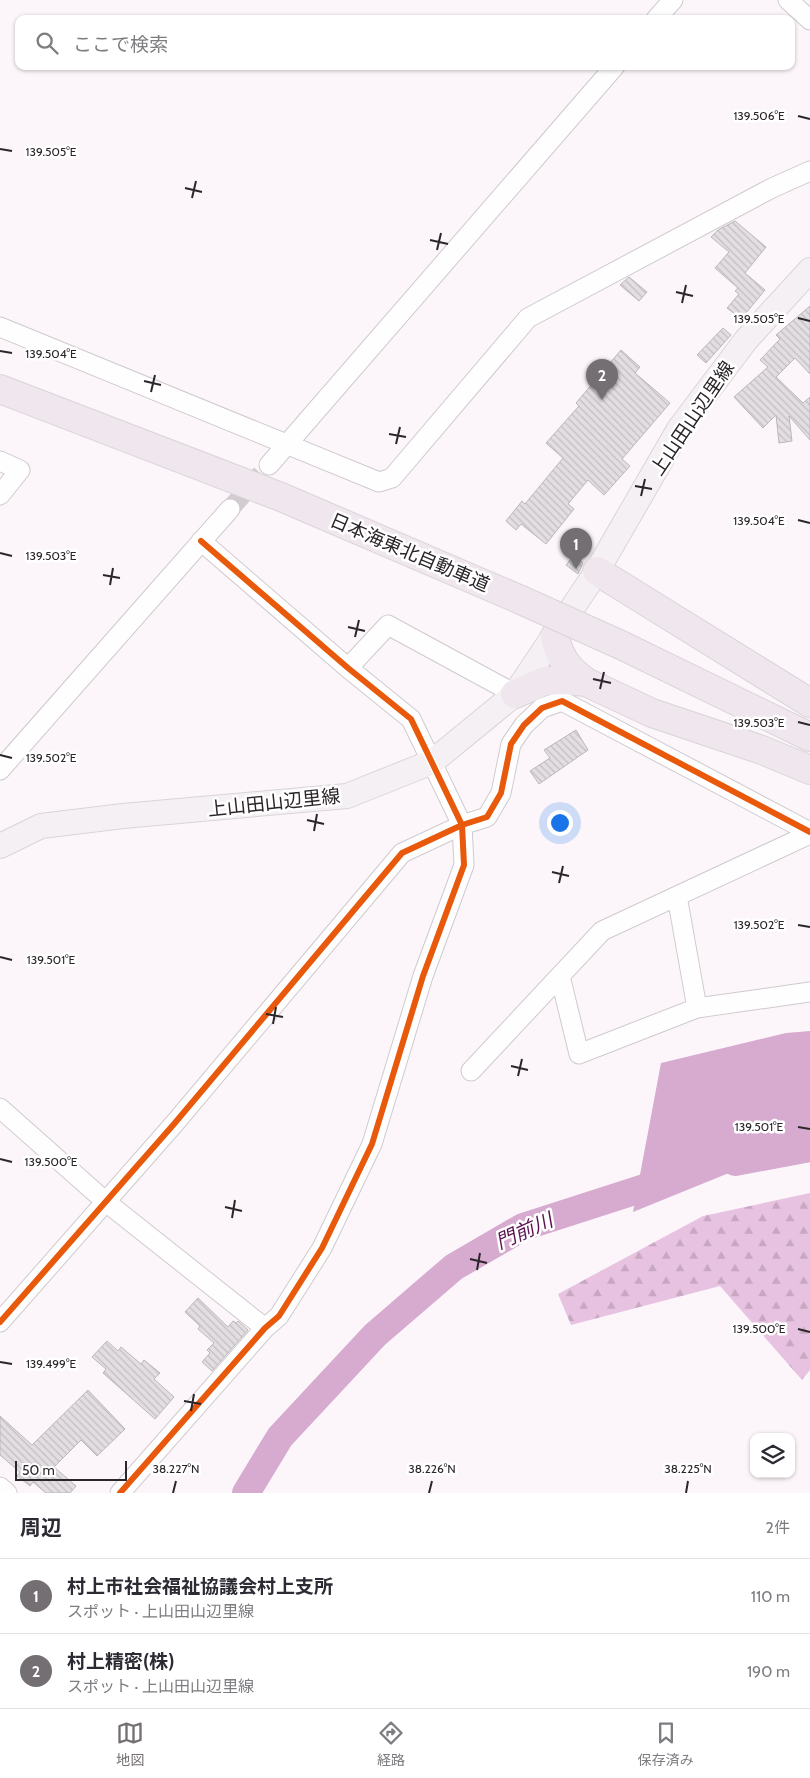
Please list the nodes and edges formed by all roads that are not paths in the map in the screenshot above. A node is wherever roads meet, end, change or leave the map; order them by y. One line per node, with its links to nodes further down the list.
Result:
1 (672, 0): 3 (street)
2 (788, 0): 4 (street)
3 (659, 15)
4 (810, 20)
5 (612, 70): 10 (street)
6 (810, 171): 10 (street)
7 (810, 270): 16 (main road, 上山田山辺里線)
8 (0, 327): 10 (street)
9 (0, 389): 22 (highway, 日本海東北自動車道, bridge)
10 (286, 444): 12 (street)
11 (0, 462): 13 (street)
12 (269, 466)
13 (0, 495)
14 (230, 509): 15 (street)
15 (202, 541): 18 (street); 24 (street)
16 (597, 571): 17 (main road, 上山田山辺里線); 21 (highway)
17 (555, 636): 19 (highway); 20 (main road, 上山田山辺里線)
18 (348, 668): 20 (street); 23 (street)
19 (586, 682): 20 (highway); 25 (highway)
20 (516, 694): 23 (main road, 上山田山辺里線)
21 (810, 703)
22 (810, 737)
23 (432, 762): 26 (street); 28 (main road, 上山田山辺里線)
24 (0, 770)
25 (810, 770)
26 (462, 825): 27 (street); 35 (street); 37 (street)
27 (810, 833): 29 (street)
28 (0, 846)
29 (677, 896): 30 (street); 32 (street)
30 (560, 976): 32 (street); 33 (street)
31 (810, 992): 32 (street)
32 (697, 1008)
33 (470, 1071)
34 (0, 1108): 35 (street)
35 (106, 1202): 36 (street); 37 (street)
36 (0, 1322)
37 (265, 1328): 40 (street)
38 (0, 1487): 39 (street)
39 (6, 1493)
40 (120, 1493)

